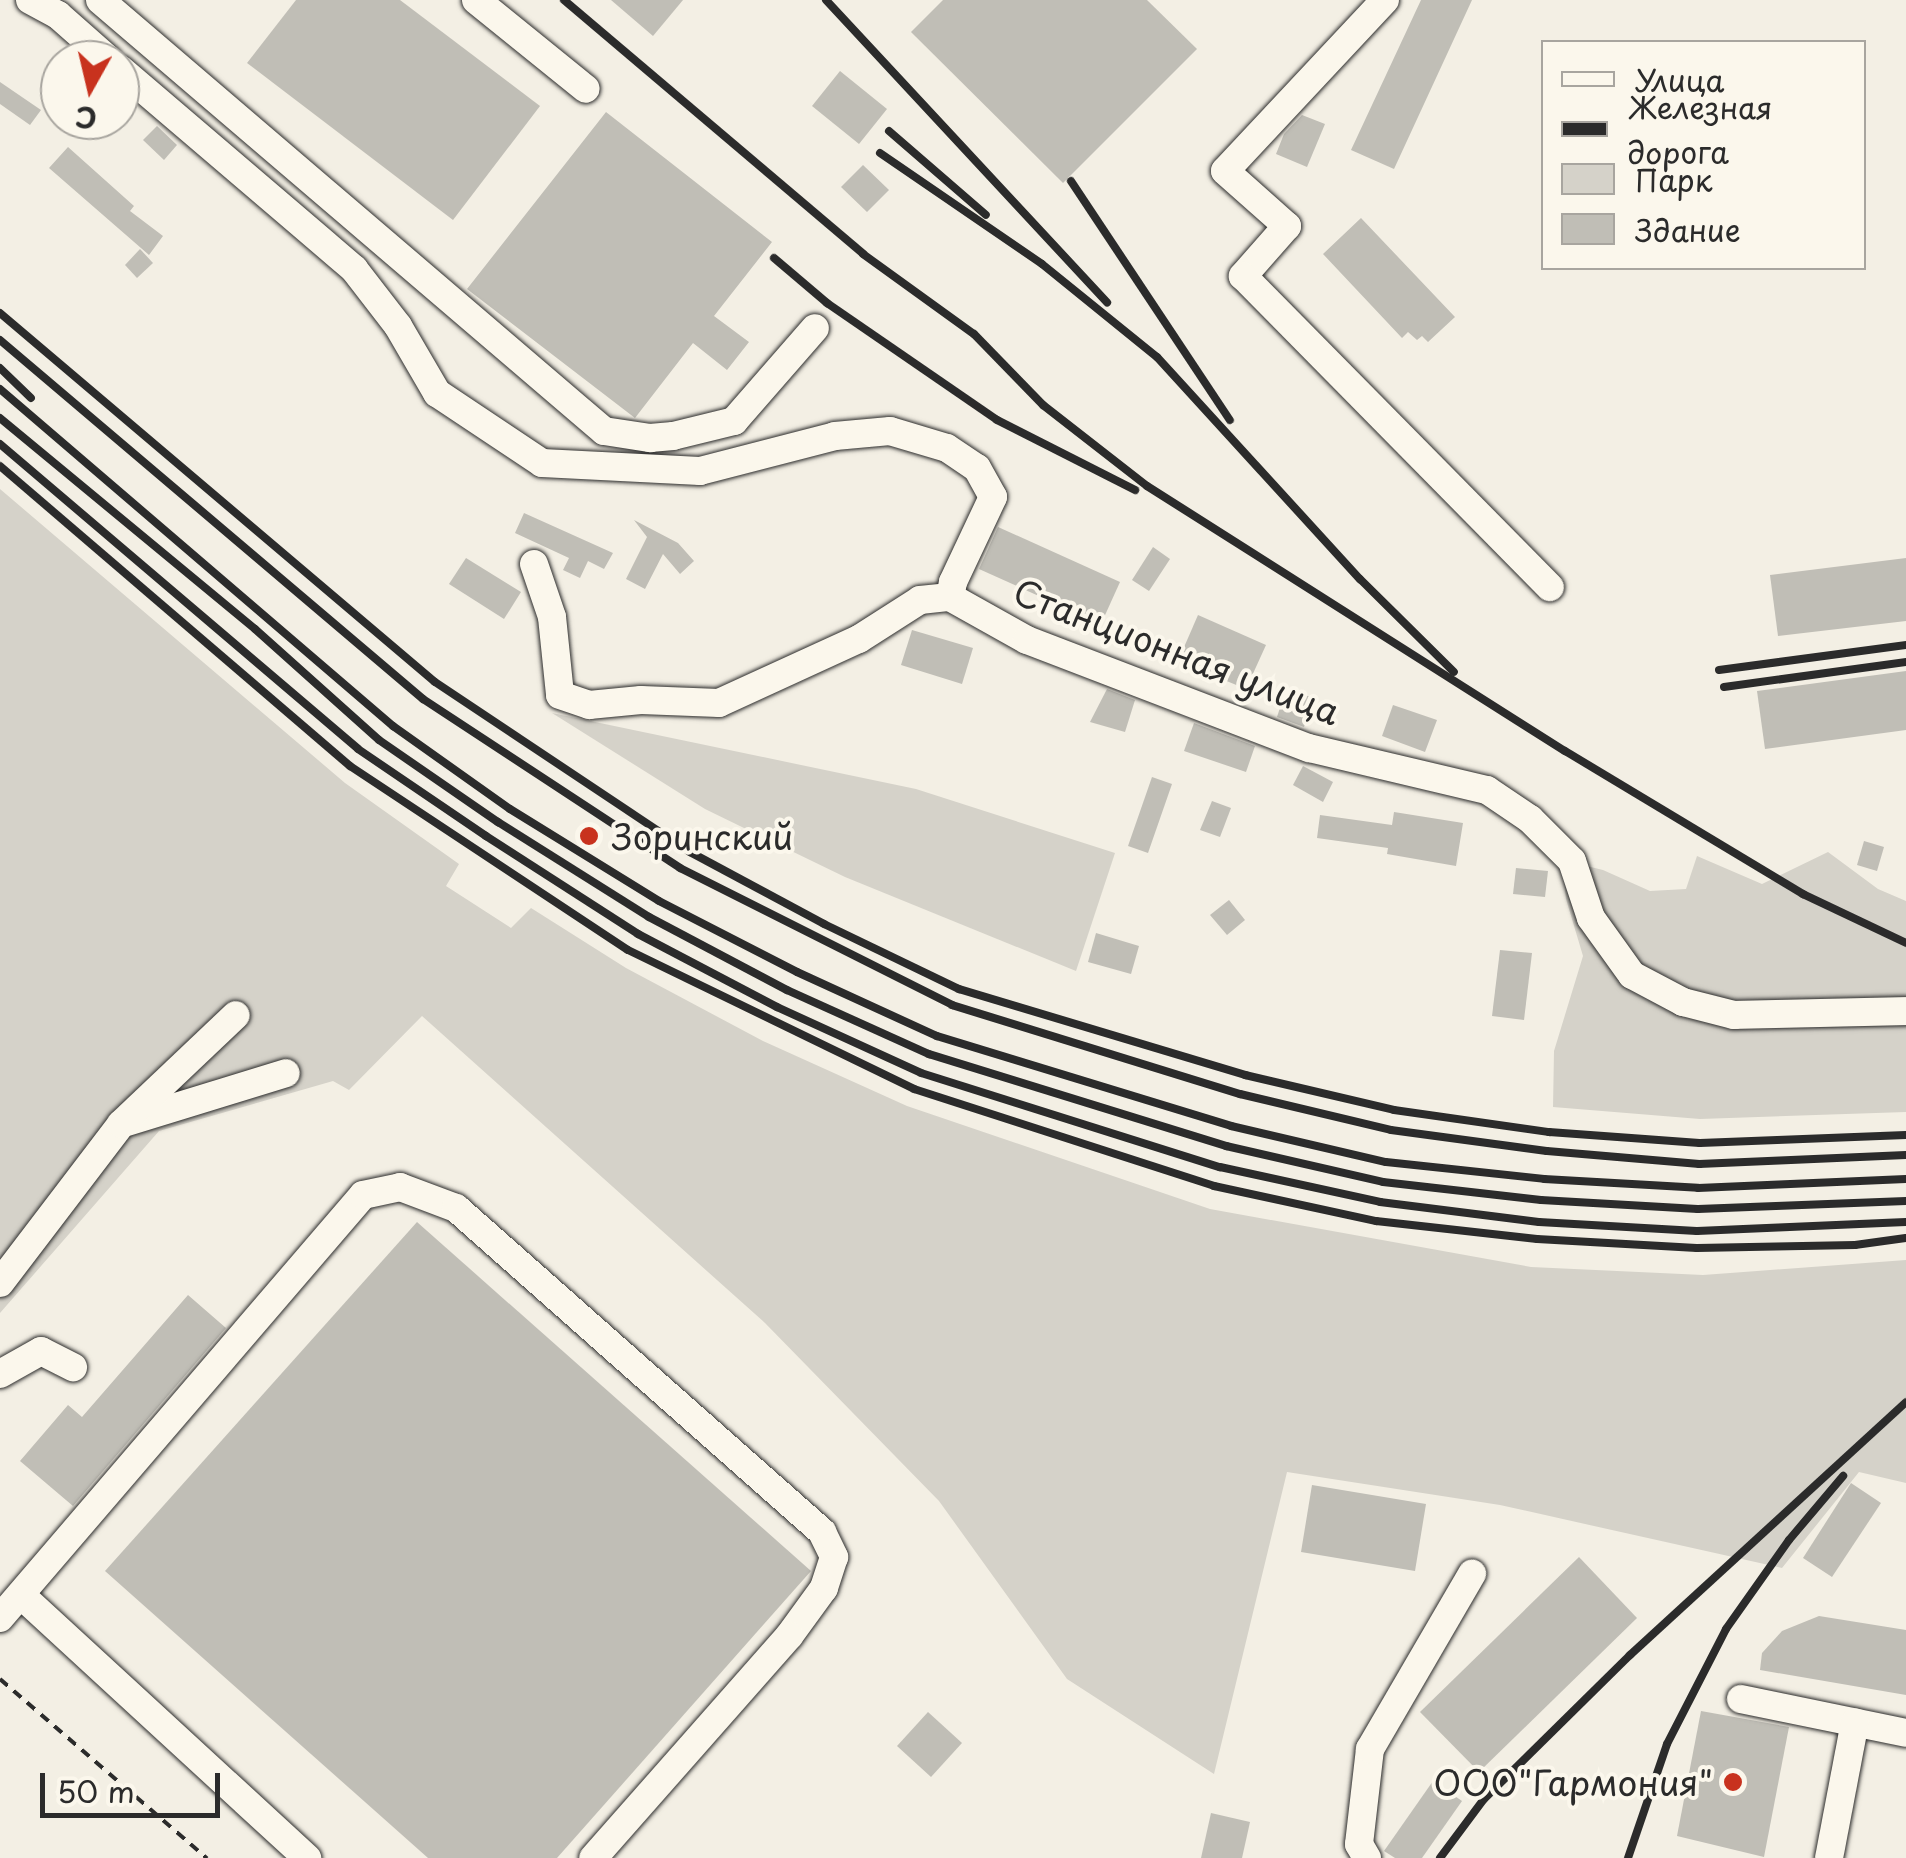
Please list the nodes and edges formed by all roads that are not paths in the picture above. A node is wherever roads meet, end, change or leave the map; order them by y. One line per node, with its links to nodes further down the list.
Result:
1 (30, 0): 5 (street)
2 (476, 0): 7 (street)
3 (1385, 0): 10 (street)
4 (120, 6): 8 (street)
5 (86, 40)
6 (140, 87): 11 (street)
7 (586, 89)
8 (815, 328)
9 (534, 564): 11 (street)
10 (1550, 587)
11 (950, 597): 12 (street, Станционная улица)
12 (1906, 1011)
13 (236, 1015): 15 (street)
14 (286, 1073): 15 (street)
15 (121, 1124): 16 (street)
16 (0, 1283)
17 (73, 1368): 18 (street)
18 (0, 1374)
19 (1472, 1574): 27 (street)
20 (21, 1595): 21 (street); 25 (street); 26 (street)
21 (0, 1618)
22 (1741, 1699): 23 (street)
23 (1855, 1722): 24 (street); 28 (street)
24 (1906, 1733)
25 (308, 1858)
26 (594, 1858)
27 (1367, 1858)
28 (1829, 1858)

